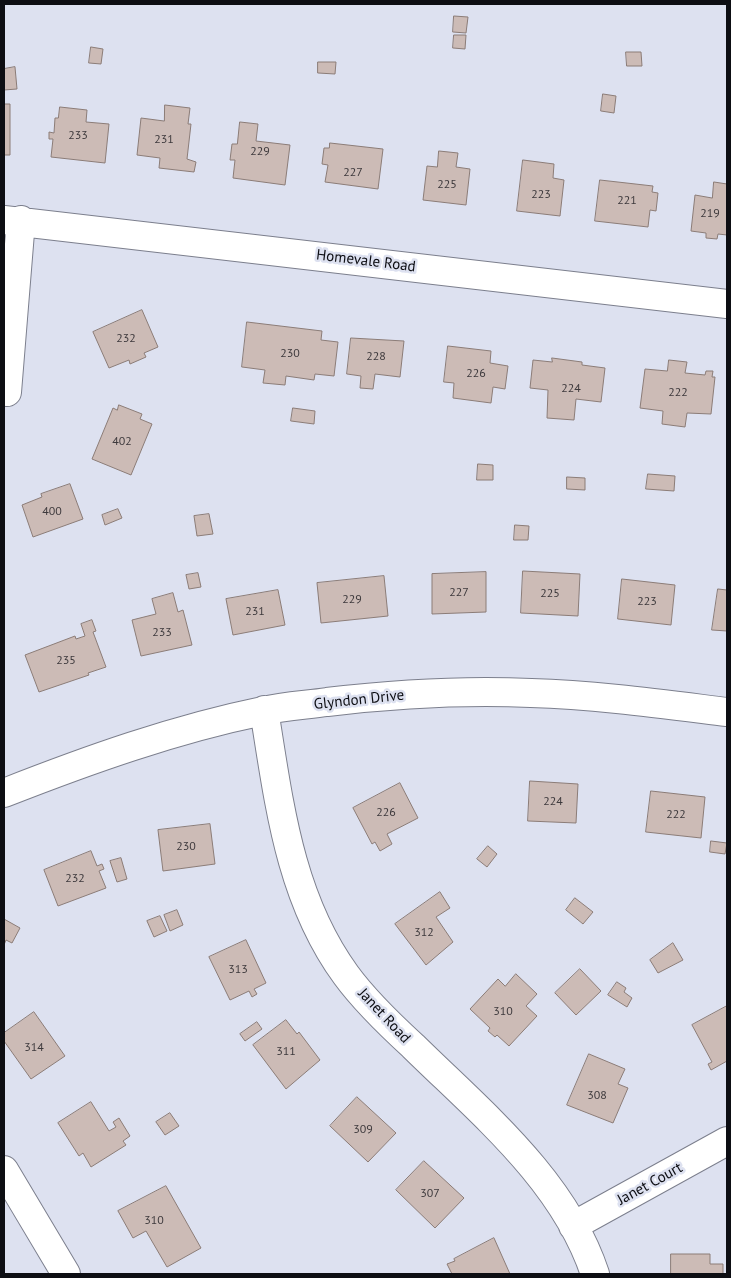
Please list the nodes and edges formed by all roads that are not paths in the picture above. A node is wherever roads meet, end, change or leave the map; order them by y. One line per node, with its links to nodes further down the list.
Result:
1 (12, 220): 2 (street, Homevale Road); 3 (street)
2 (727, 304)
3 (7, 392)
4 (264, 710): 5 (street, Glyndon Drive); 6 (street, Glyndon Drive); 9 (street, Janet Road)
5 (727, 712)
6 (4, 793)
7 (727, 1141): 9 (street, Janet Court)
8 (4, 1170): 10 (street)
9 (573, 1226): 11 (street, Janet Road)
10 (66, 1274)
11 (594, 1274)

